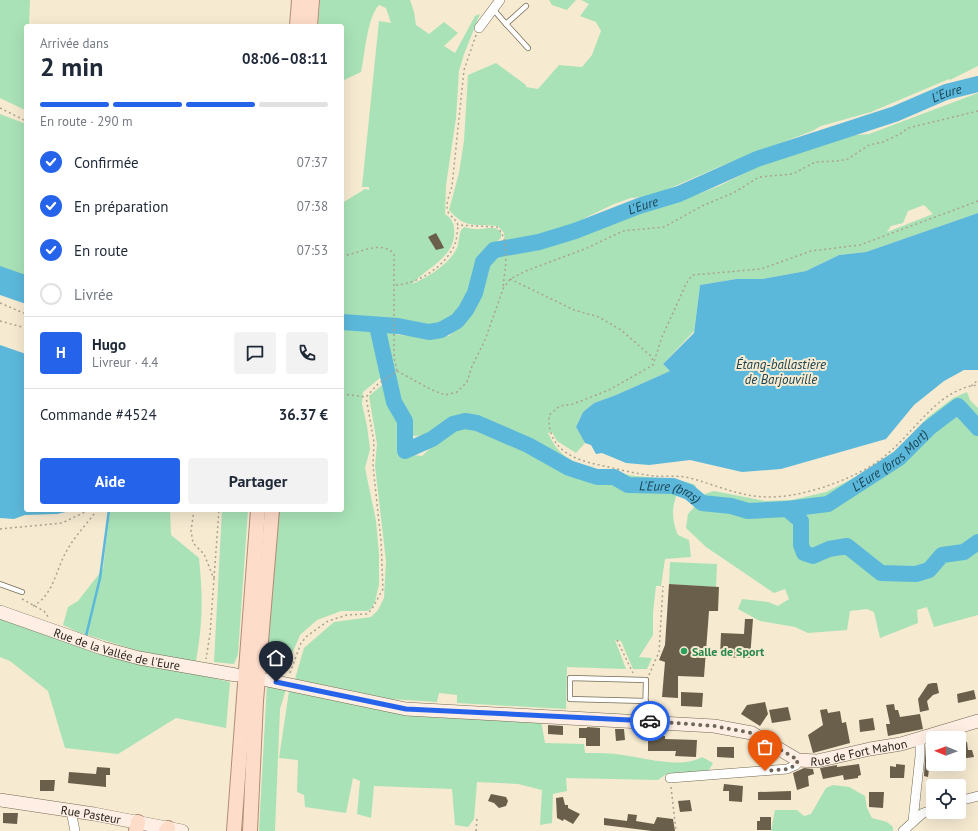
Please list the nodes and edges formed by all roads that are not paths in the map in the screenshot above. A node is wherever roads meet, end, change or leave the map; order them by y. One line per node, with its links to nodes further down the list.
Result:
1 (299, 0): 6 (main road)
2 (312, 0): 7 (main road)
3 (500, 0): 5 (street)
4 (526, 6): 8 (lane)
5 (493, 9): 8 (lane); 9 (street)
6 (297, 24)
7 (310, 24)
8 (506, 24): 10 (lane)
9 (479, 28)
10 (528, 48)
11 (258, 512): 32 (main road)
12 (272, 512): 35 (main road)
13 (0, 584): 14 (lane)
14 (22, 592)
15 (0, 612): 16 (street, Rue de la Vallée de l'Eure)
16 (236, 675)
17 (267, 680): 19 (street, Rue de Fort Mahon)
18 (646, 701): 18 (lane); 19 (lane)
19 (645, 721): 22 (street, Rue de Fort Mahon)
20 (978, 721): 21 (street, Rue de Fort Mahon)
21 (920, 739): 22 (street, Rue de Fort Mahon); 29 (street)
22 (798, 760): 23 (street)
23 (670, 778)
24 (978, 796): 25 (street)
25 (966, 799)
26 (0, 800): 27 (street, Rue Pasteur)
27 (71, 811): 30 (street, Rue Pasteur); 33 (street)
28 (926, 813): 29 (street)
29 (913, 821): 36 (street)
30 (137, 826): 31 (street, Rue Pasteur)
31 (167, 829): 34 (street, Rue Pasteur)
32 (233, 829)
33 (74, 831)
34 (182, 831)
35 (250, 831)
36 (903, 831)

